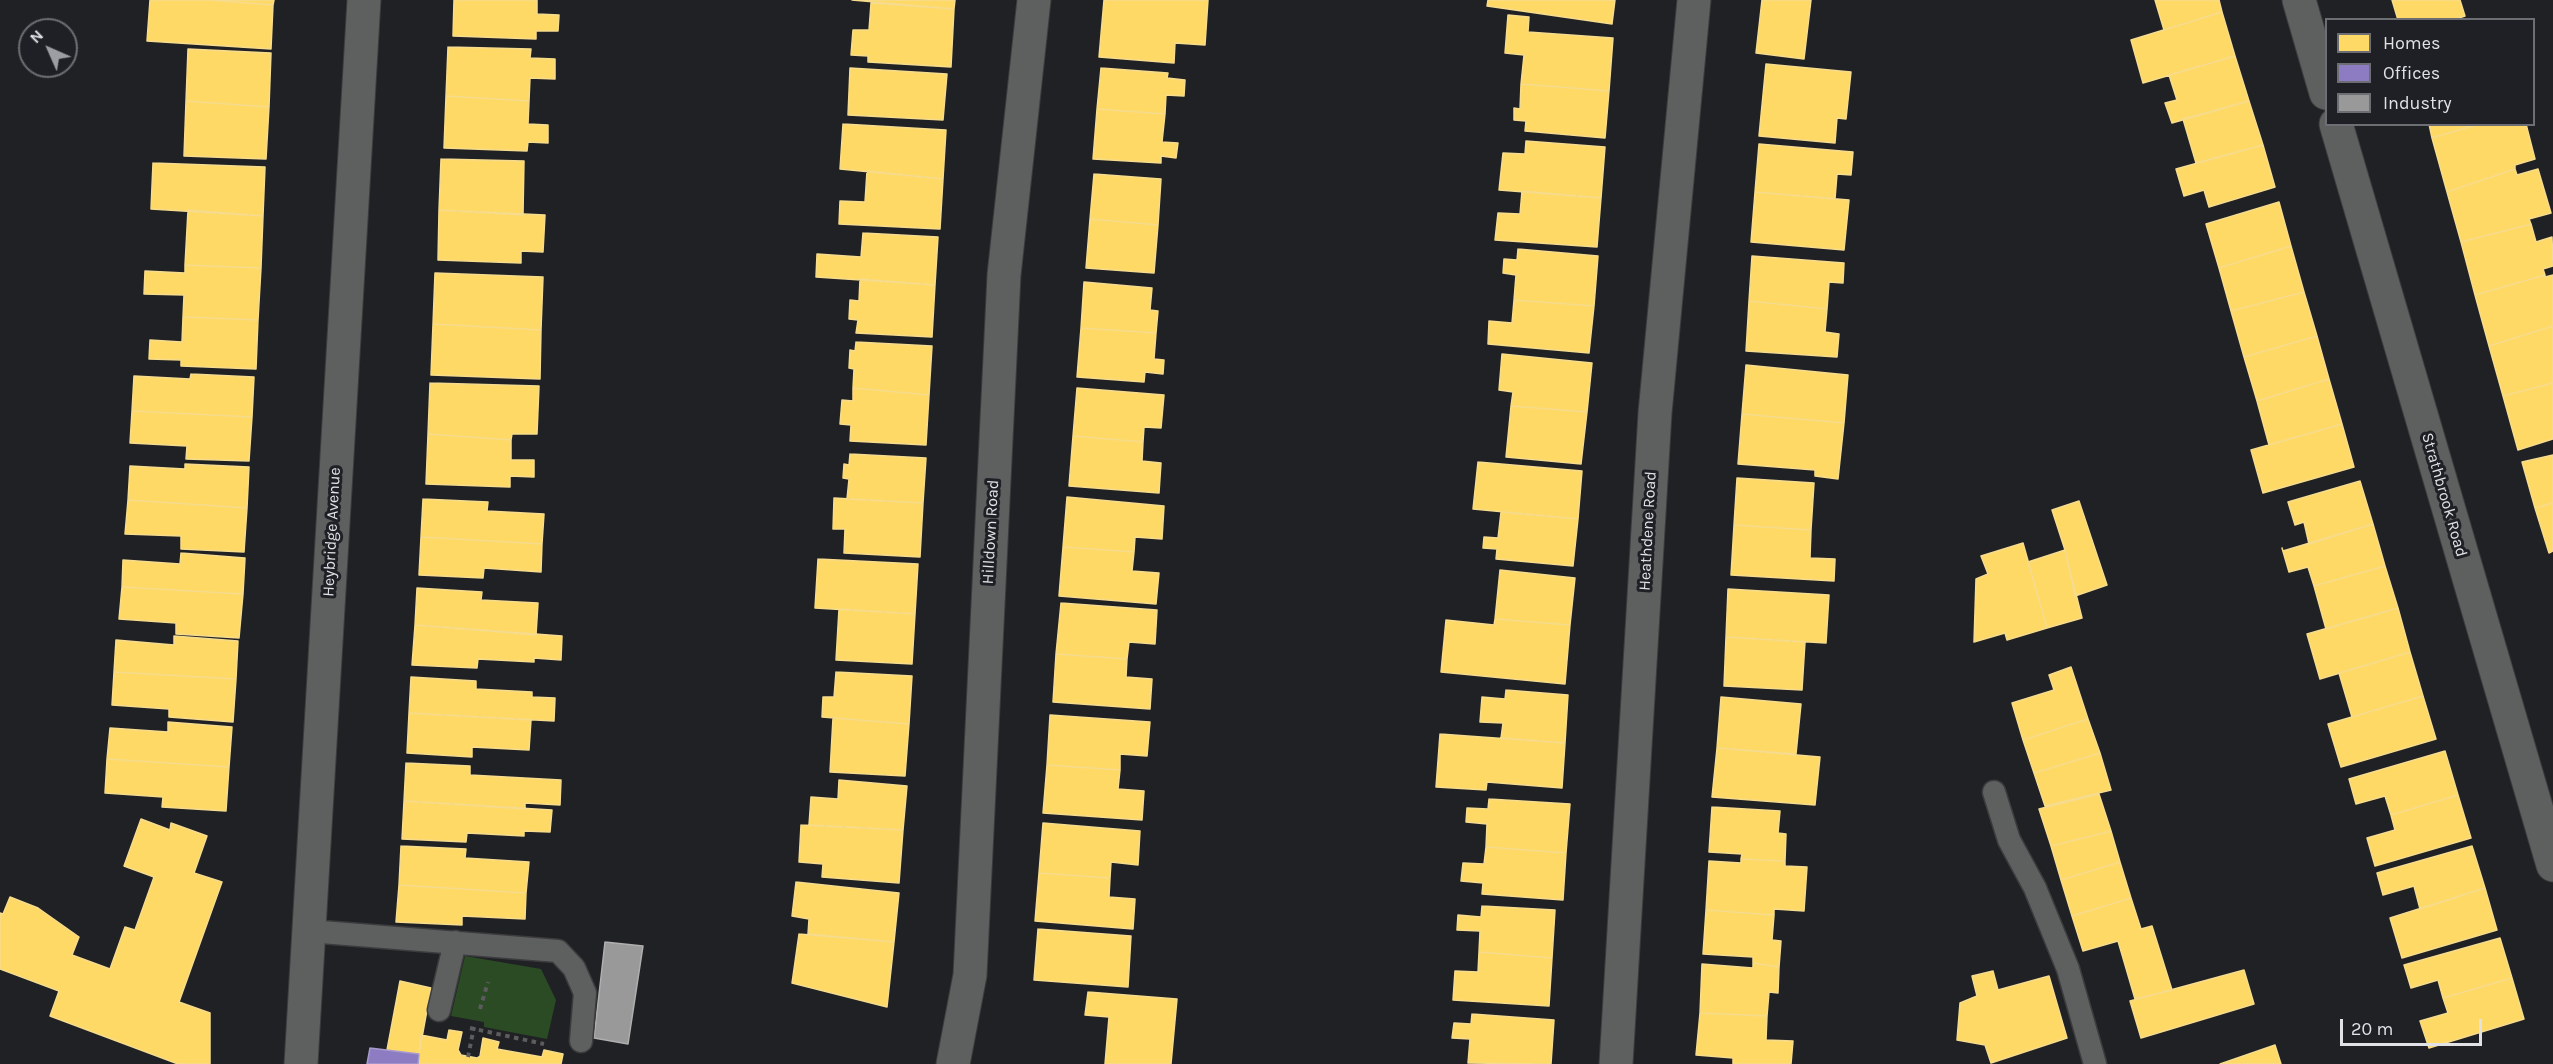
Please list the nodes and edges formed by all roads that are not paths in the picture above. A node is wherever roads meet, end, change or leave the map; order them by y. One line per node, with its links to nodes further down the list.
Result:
1 (364, 0): 9 (street, Heybridge Avenue)
2 (1034, 0): 14 (street, Hilldown Road)
3 (1694, 0): 15 (street, Heathdene Road)
4 (2299, 0): 5 (street)
5 (2325, 90)
6 (2337, 126): 8 (street, Strathbrook Road)
7 (1994, 792): 16 (lane)
8 (2553, 865)
9 (309, 931): 10 (lane); 13 (street, Heybridge Avenue)
10 (455, 942): 11 (lane); 12 (lane)
11 (439, 1010)
12 (581, 1041)
13 (301, 1064)
14 (953, 1064)
15 (1616, 1064)
16 (2095, 1064)

